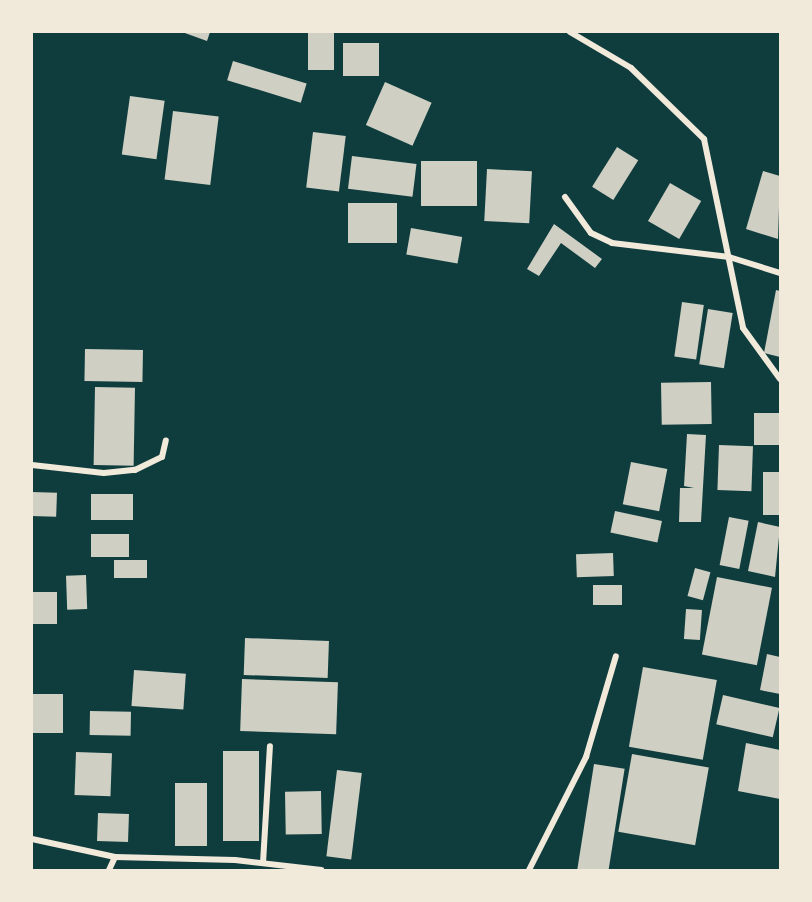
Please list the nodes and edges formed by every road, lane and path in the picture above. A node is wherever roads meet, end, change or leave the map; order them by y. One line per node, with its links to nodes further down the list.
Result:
1 (570, 32): 3 (street)
2 (565, 197): 3 (street)
3 (729, 257): 4 (street); 5 (street)
4 (780, 273)
5 (780, 379)
6 (166, 440): 7 (street)
7 (32, 465)
8 (616, 656): 15 (street)
9 (270, 746): 12 (street)
10 (32, 839): 11 (street)
11 (116, 856): 12 (street); 13 (street)
12 (263, 863): 14 (street)
13 (109, 870)
14 (321, 870)
15 (529, 870)

